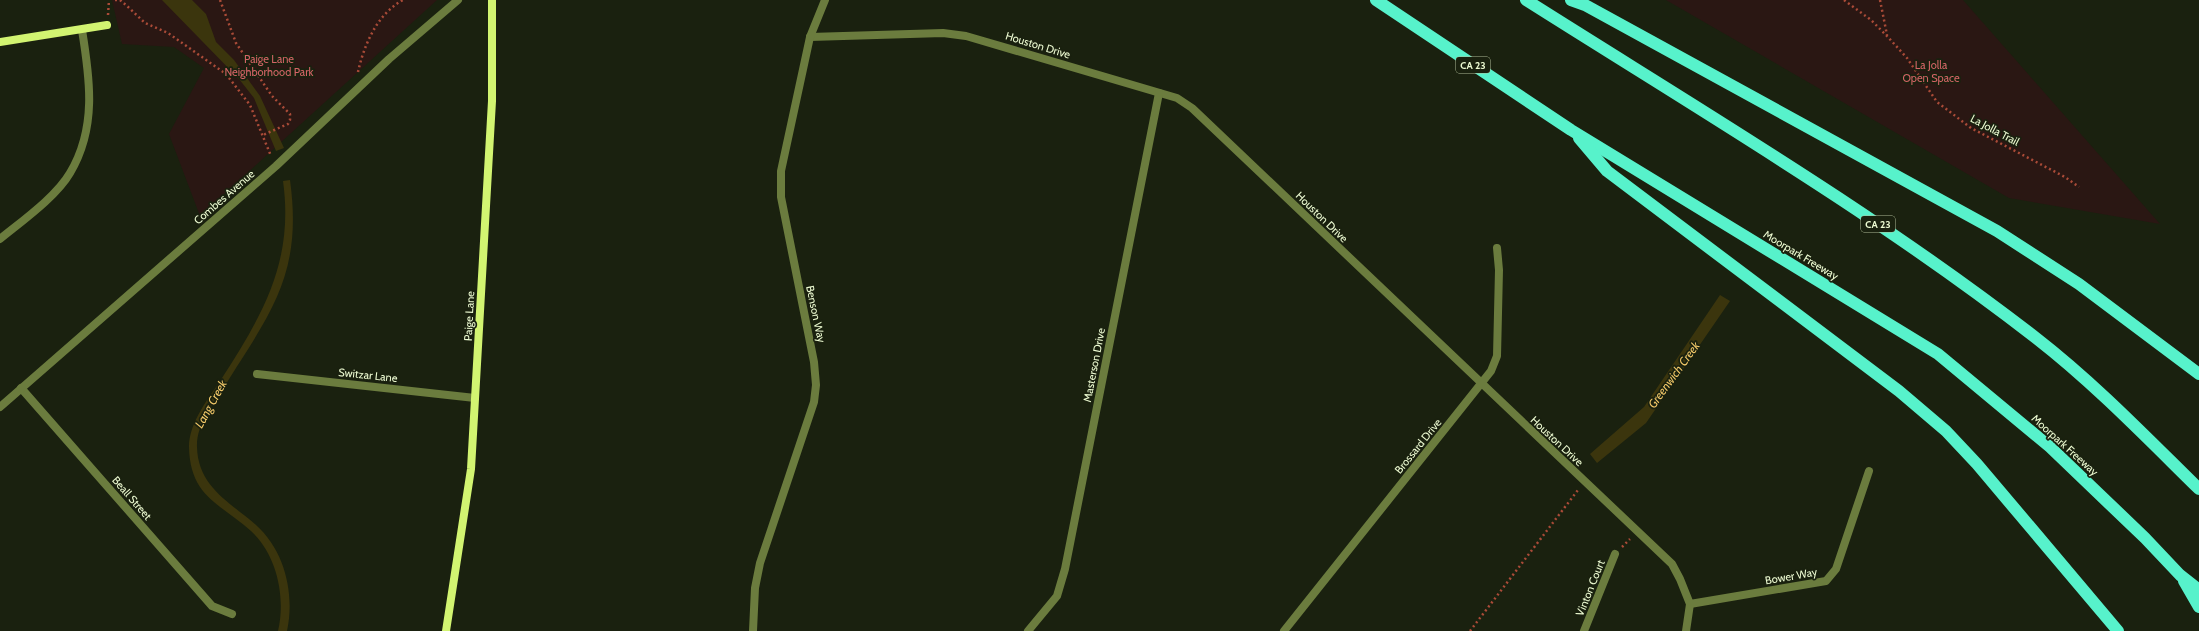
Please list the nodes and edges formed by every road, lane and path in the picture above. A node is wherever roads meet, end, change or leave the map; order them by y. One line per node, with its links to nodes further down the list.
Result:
1 (115, 0): 20 (path)
2 (220, 0): 20 (path)
3 (402, 0): 17 (path)
4 (458, 0): 21 (street, Combes Avenue)
5 (492, 0): 29 (street, Paige Lane)
6 (825, 0): 15 (street, Benson Way)
7 (1376, 0): 19 (highway, Moorpark Freeway / CA 23)
8 (1526, 0): 33 (highway, CA 23)
9 (1571, 0): 26 (highway)
10 (1844, 0): 14 (path, La Jolla Trail)
11 (1880, 0): 14 (path)
12 (107, 25): 13 (street)
13 (82, 30): 16 (street); 23 (street)
14 (1887, 36): 22 (path, La Jolla Trail)
15 (810, 37): 18 (street, Houston Drive); 43 (street, Benson Way)
16 (0, 42)
17 (356, 77)
18 (1159, 93): 27 (street, Houston Drive); 44 (street, Masterson Drive)
19 (1571, 130): 37 (highway, Moorpark Freeway / CA 23); 49 (highway)
20 (264, 135): 21 (path)
21 (276, 166): 28 (street, Combes Avenue)
22 (2079, 187)
23 (0, 239)
24 (1497, 248): 27 (street, Brossard Drive)
25 (257, 374): 29 (street, Switzar Lane)
26 (2199, 374)
27 (1481, 385): 32 (street, Houston Drive); 45 (street, Brossard Drive)
28 (21, 388): 30 (street, Combes Avenue); 41 (street, Beall Street)
29 (476, 398): 42 (street, Paige Lane)
30 (0, 407)
31 (1869, 471): 39 (street, Bower Way)
32 (1585, 482): 39 (street, Houston Drive); 46 (path)
33 (2199, 489)
34 (1630, 539): 35 (path)
35 (1623, 546)
36 (1615, 554): 47 (street, Vinton Court)
37 (2180, 575): 38 (highway, CA 23); 40 (highway)
38 (2199, 590)
39 (1690, 604): 48 (street)
40 (2199, 607)
41 (232, 614)
42 (446, 631)
43 (753, 631)
44 (1028, 631)
45 (1284, 631)
46 (1470, 631)
47 (1584, 631)
48 (1686, 631)
49 (2118, 631)

